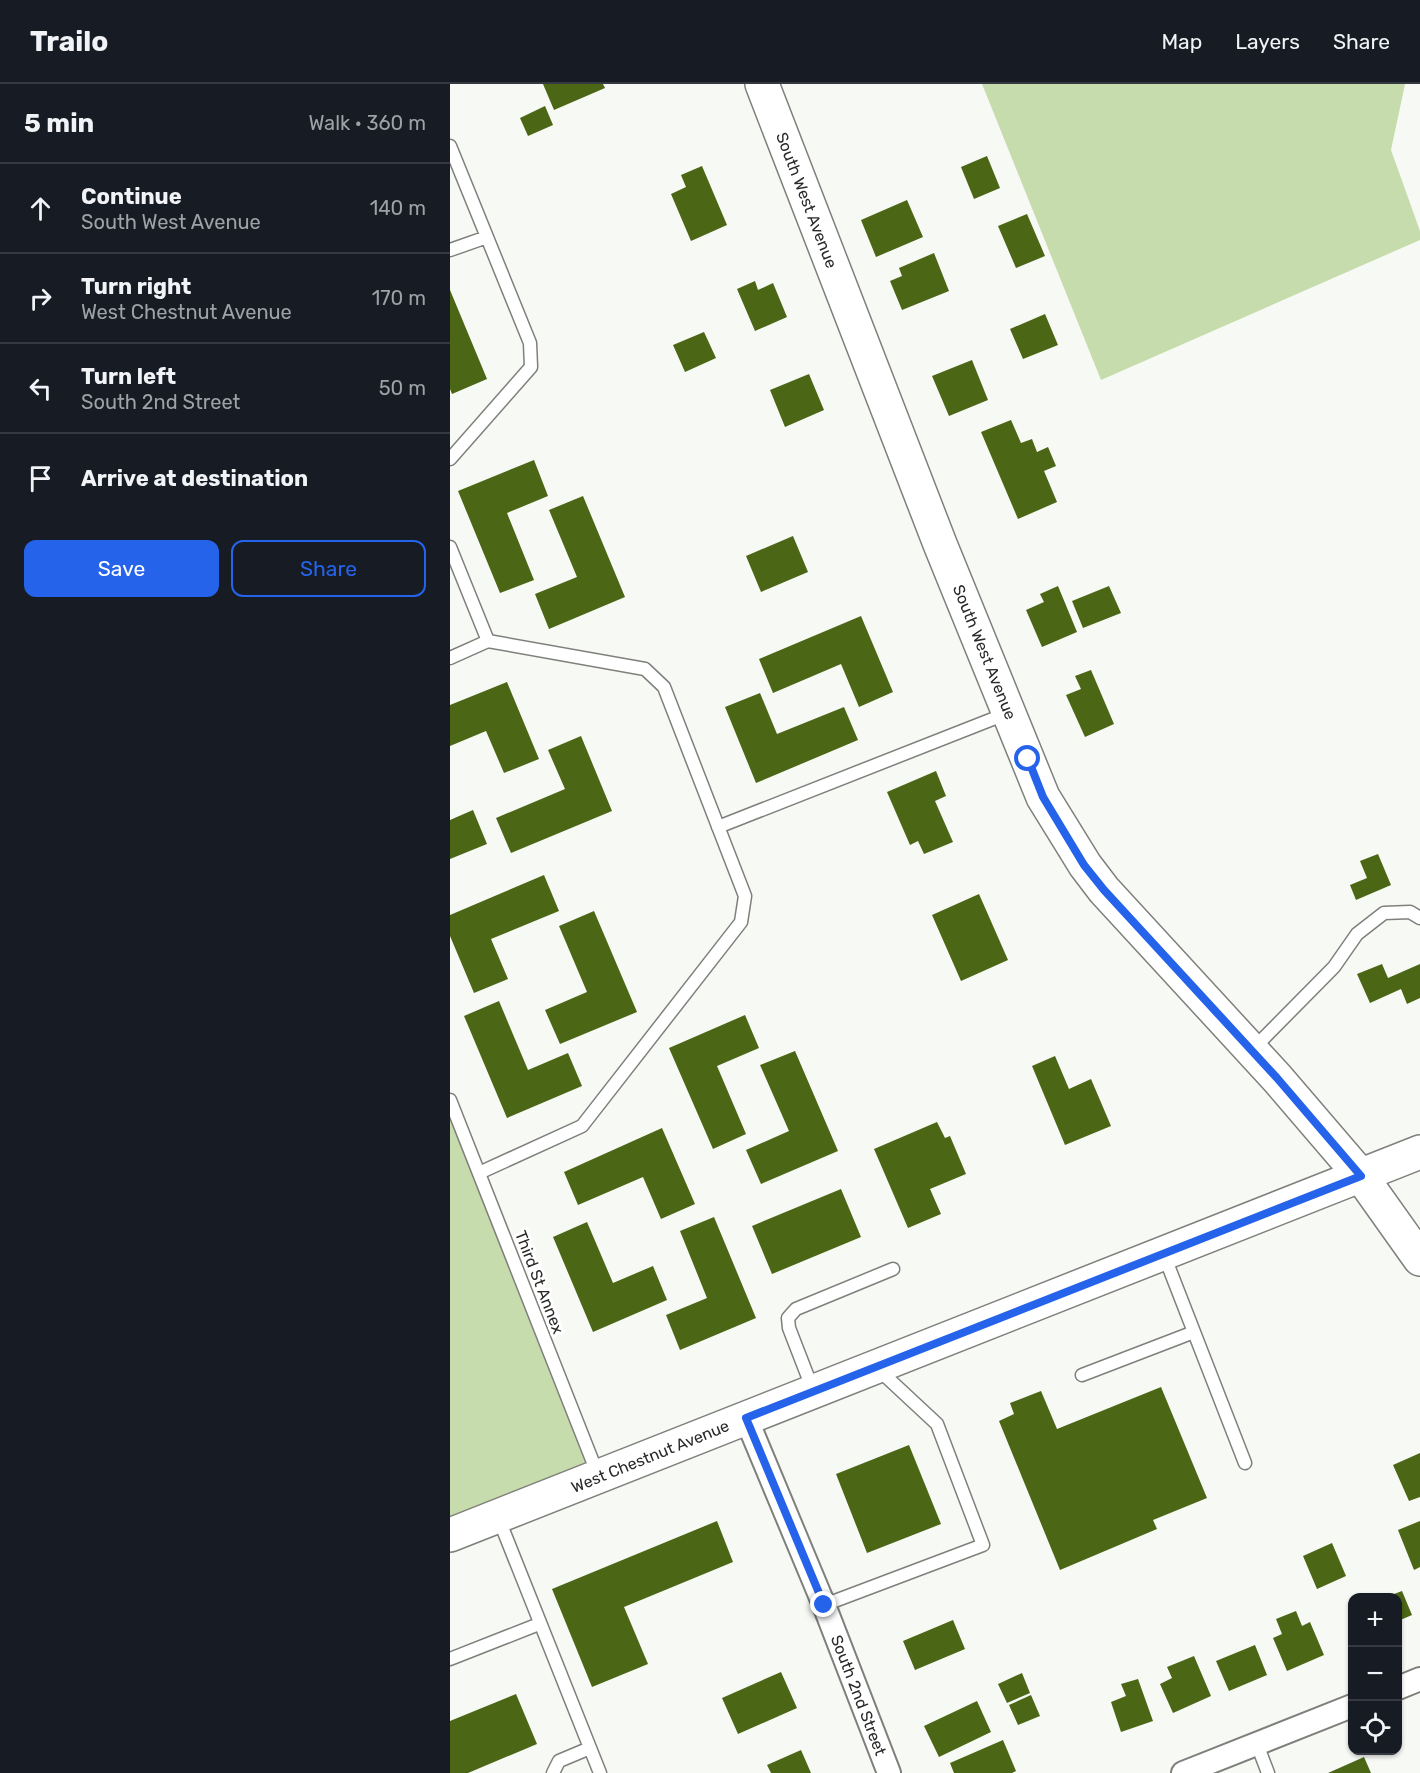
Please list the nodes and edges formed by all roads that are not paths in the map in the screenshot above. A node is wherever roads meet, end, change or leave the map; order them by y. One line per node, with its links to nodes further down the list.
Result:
1 (762, 84): 9 (street, South West Avenue)
2 (450, 146): 3 (lane)
3 (487, 237): 4 (lane); 5 (lane)
4 (450, 250)
5 (450, 459)
6 (450, 547): 7 (lane)
7 (488, 641): 8 (lane); 10 (lane)
8 (450, 658)
9 (1009, 712): 10 (lane); 12 (street, South West Avenue)
10 (718, 827): 15 (lane)
11 (1420, 918): 12 (lane)
12 (1252, 1050): 16 (street, South West Avenue)
13 (450, 1100): 15 (lane, Third St Annex)
14 (1420, 1152): 16 (street, West Chestnut Avenue)
15 (479, 1173): 26 (lane, Third St Annex)
16 (1361, 1176): 17 (street, West Chestnut Avenue); 18 (street, South West Avenue)
17 (1164, 1254): 20 (lane); 21 (street, West Chestnut Avenue)
18 (1420, 1259)
19 (893, 1269): 23 (lane)
20 (1194, 1332): 22 (lane); 25 (lane)
21 (876, 1367): 23 (street, West Chestnut Avenue); 29 (lane)
22 (1082, 1375)
23 (814, 1392): 24 (street, West Chestnut Avenue)
24 (746, 1418): 26 (street, West Chestnut Avenue); 29 (street, South 2nd Street)
25 (1245, 1463)
26 (598, 1477): 27 (street, West Chestnut Avenue)
27 (498, 1516): 28 (street, West Chestnut Avenue); 30 (lane)
28 (450, 1535)
29 (824, 1605): 39 (street, South 2nd Street)
30 (539, 1624): 31 (lane); 36 (lane)
31 (450, 1659)
32 (1420, 1679): 33 (street)
33 (1402, 1686)
34 (1348, 1708): 35 (street)
35 (1257, 1744): 40 (street); 41 (lane)
36 (590, 1748): 37 (lane); 38 (lane)
37 (553, 1773)
38 (600, 1773)
39 (889, 1773)
40 (1183, 1773)
41 (1268, 1773)

